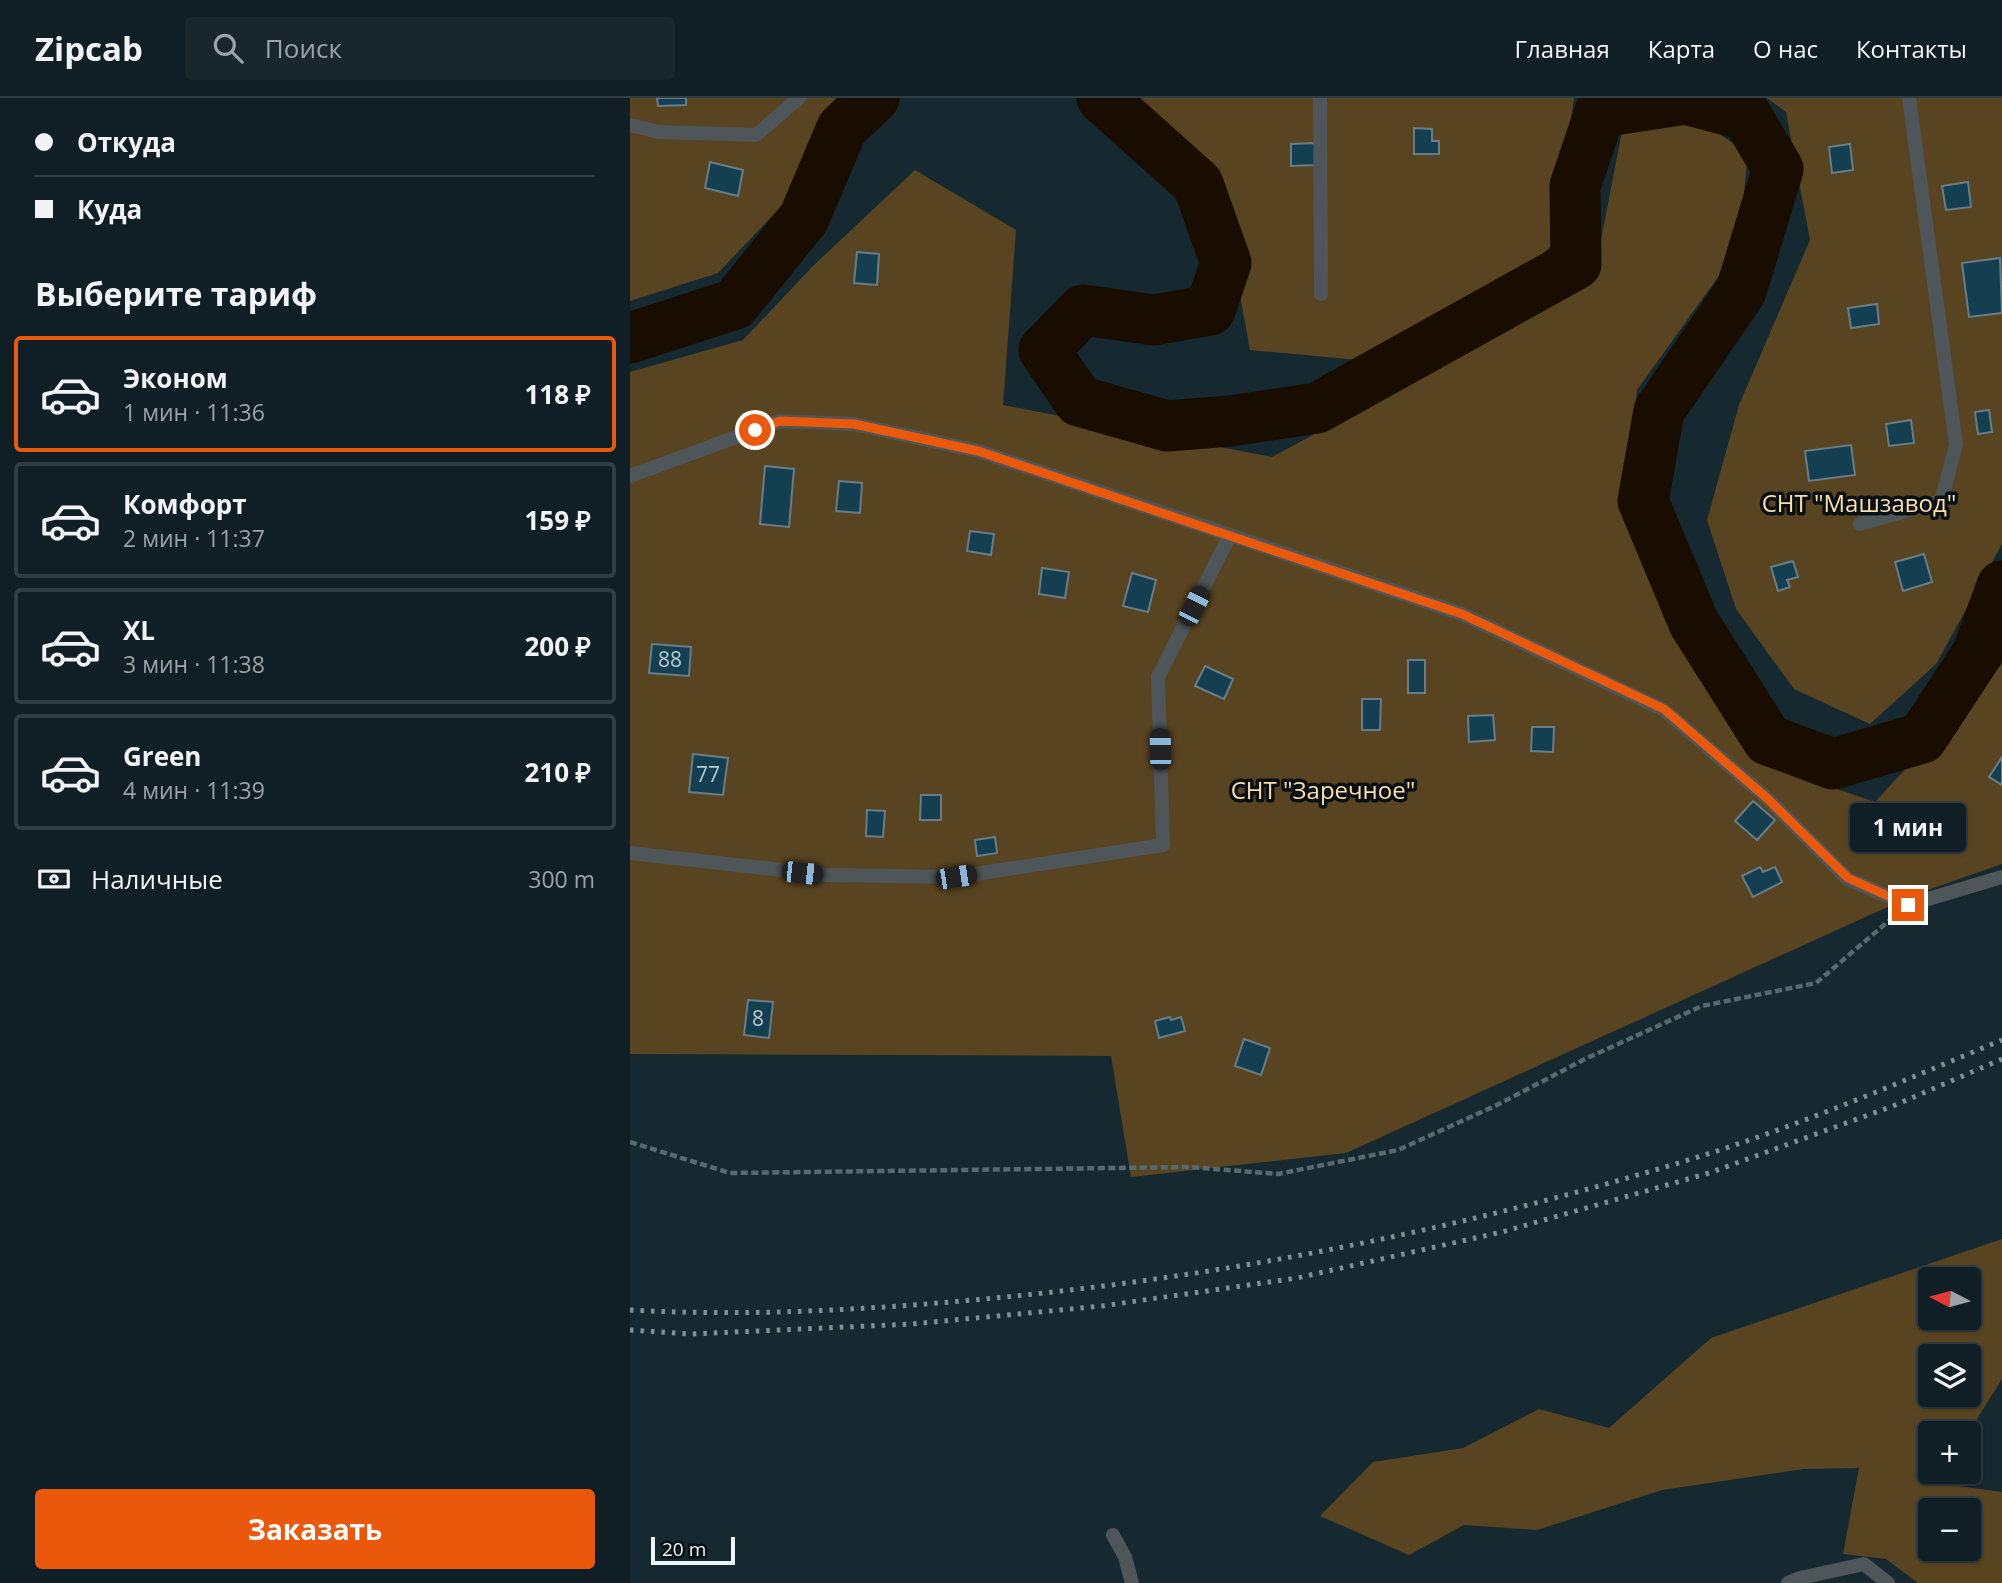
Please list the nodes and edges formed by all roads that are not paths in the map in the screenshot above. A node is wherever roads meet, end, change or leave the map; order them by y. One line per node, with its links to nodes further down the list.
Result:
1 (799, 98): 4 (lane)
2 (1320, 98): 5 (lane)
3 (1909, 98): 7 (lane)
4 (630, 125)
5 (1321, 294)
6 (630, 476): 8 (lane)
7 (1860, 524)
8 (1230, 535): 9 (lane); 10 (lane)
9 (630, 853)
10 (2002, 877)
11 (1113, 1535): 12 (lane)
12 (1132, 1583)
13 (1788, 1583): 14 (lane)
14 (1888, 1583)

